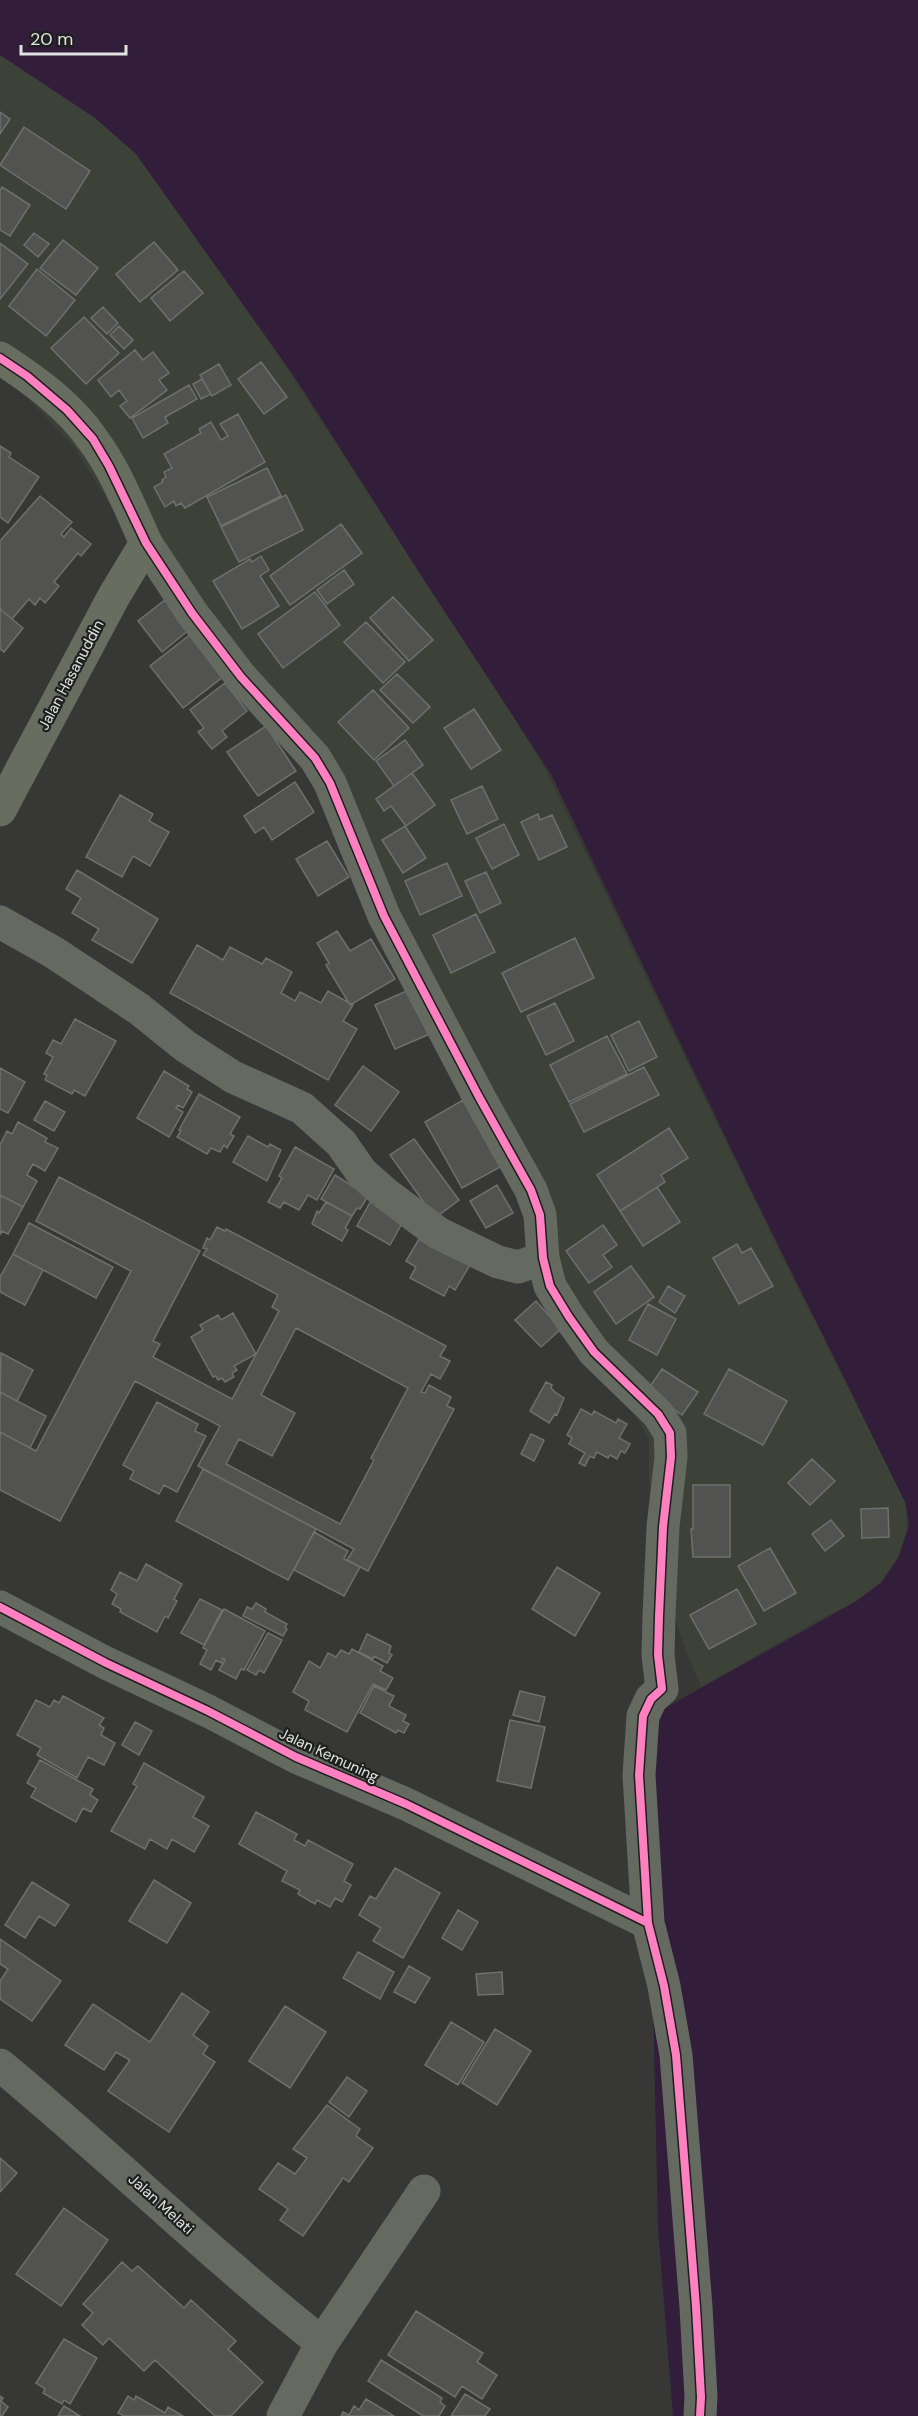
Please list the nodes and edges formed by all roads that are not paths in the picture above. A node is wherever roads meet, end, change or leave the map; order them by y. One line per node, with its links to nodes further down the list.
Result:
1 (0, 358): 2 (street)
2 (146, 543): 3 (street, Jalan Hasanuddin); 5 (street)
3 (0, 810)
4 (0, 922): 5 (street)
5 (543, 1258): 7 (street)
6 (0, 1607): 7 (street, Jalan Kemuning)
7 (648, 1923): 12 (street)
8 (0, 2065): 10 (street, Jalan Melati)
9 (424, 2191): 10 (street)
10 (322, 2343): 11 (street)
11 (283, 2416)
12 (700, 2416)

